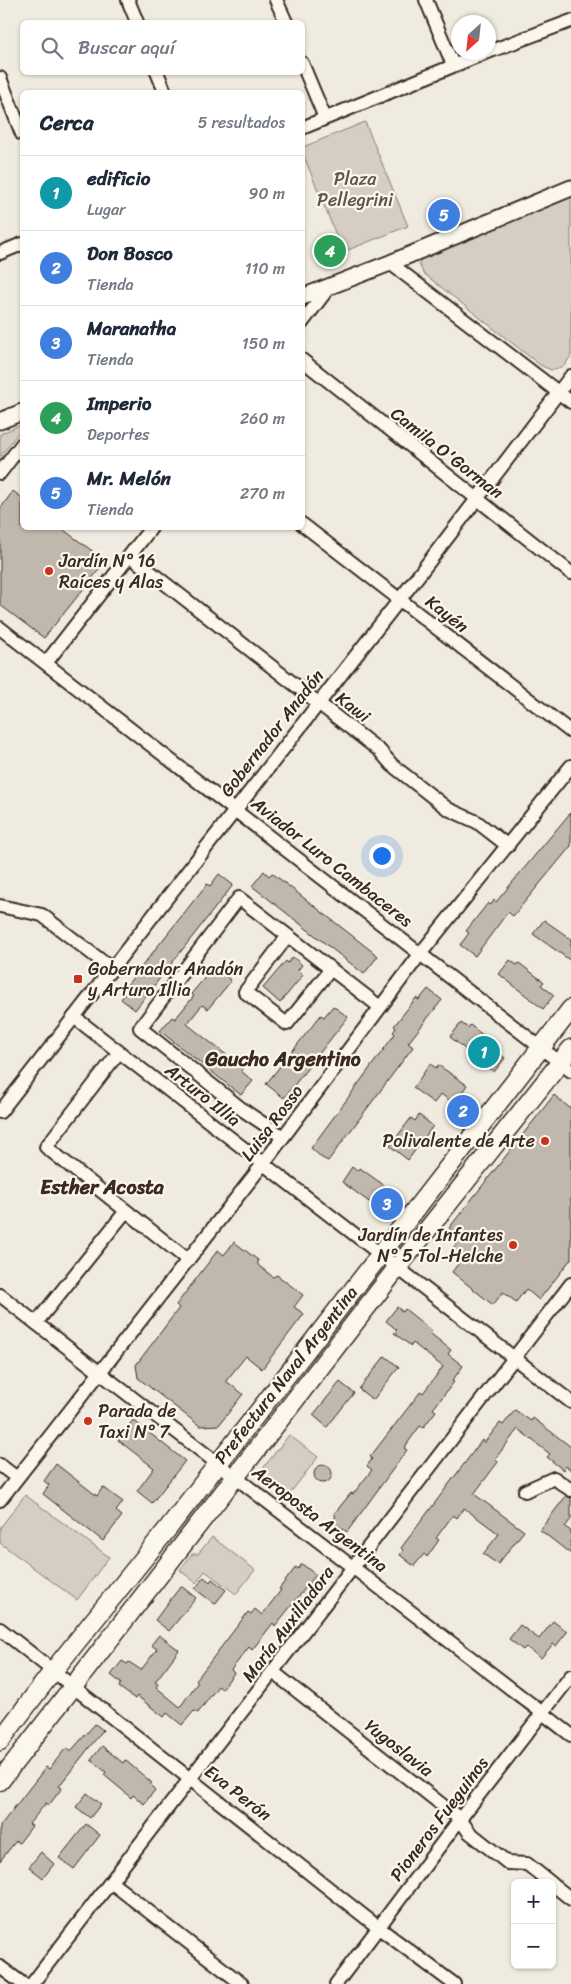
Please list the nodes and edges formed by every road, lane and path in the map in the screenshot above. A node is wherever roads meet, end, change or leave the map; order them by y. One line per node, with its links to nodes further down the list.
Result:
1 (128, 0): 4 (street)
2 (276, 0): 5 (street)
3 (426, 0): 9 (street)
4 (136, 20)
5 (285, 20)
6 (571, 22): 7 (street)
7 (496, 49)
8 (466, 60): 9 (street)
9 (453, 65): 15 (street)
10 (305, 70): 15 (street)
11 (158, 75): 13 (street)
12 (0, 78): 14 (street)
13 (164, 90)
14 (5, 104): 17 (street)
15 (325, 118): 16 (street)
16 (305, 127)
17 (20, 130)
18 (571, 188): 21 (street)
19 (20, 245): 20 (street)
20 (0, 253)
21 (390, 263): 22 (street); 27 (street)
22 (330, 286): 23 (street); 24 (street)
23 (305, 296)
24 (305, 319)
25 (305, 362): 33 (street, Camila O'Gorman)
26 (571, 376): 27 (street, Gobernador Anadón)
27 (559, 392): 28 (street); 33 (street, Gobernador Anadón)
28 (571, 402)
29 (20, 413): 30 (street)
30 (0, 421)
31 (20, 447): 32 (street)
32 (0, 473)
33 (477, 498): 37 (street, Camila O'Gorman); 38 (street, Gobernador Anadón)
34 (305, 526): 38 (street, Kayén)
35 (150, 530): 36 (street)
36 (130, 556): 40 (street); 41 (street, Kawi)
37 (571, 573)
38 (400, 600): 41 (street, Gobernador Anadón); 42 (street, Kayén)
39 (0, 628): 40 (street, Aviador Luro Cambaceres)
40 (46, 663): 44 (street, Aviador Luro Cambaceres)
41 (318, 702): 44 (street, Gobernador Anadón); 45 (street, Kawi)
42 (571, 732)
43 (571, 766): 45 (street, Luisa Rosso)
44 (235, 809): 48 (street, Aviador Luro Cambaceres); 49 (street, Gobernador Anadón)
45 (508, 846): 48 (street, Luisa Rosso)
46 (0, 906): 49 (street)
47 (287, 937): 50 (street); 50 (street); 59 (street)
48 (421, 953): 51 (street, Luisa Rosso); 54 (street, Aviador Luro Cambaceres)
49 (112, 969): 53 (street, Gobernador Anadón)
50 (330, 970): 51 (street)
51 (380, 1007): 59 (street, Luisa Rosso)
52 (571, 1008): 54 (main road, Prefectura Naval Argentina)
53 (74, 1017): 56 (street, Arturo Illia); 58 (street, Gobernador Anadón)
54 (542, 1046): 57 (street, Aviador Luro Cambaceres); 62 (main road, Prefectura Naval Argentina)
55 (571, 1049): 57 (main road, Prefectura Naval Argentina)
56 (119, 1052): 60 (street, Arturo Illia); 61 (street)
57 (566, 1067): 64 (main road, Prefectura Naval Argentina)
58 (0, 1112)
59 (283, 1137): 60 (street, Luisa Rosso)
60 (263, 1164): 62 (street, Arturo Illia); 63 (street, Luisa Rosso)
61 (126, 1211): 63 (street); 67 (street)
62 (381, 1253): 64 (street, Arturo Illia); 71 (main road, Prefectura Naval Argentina)
63 (188, 1260): 69 (street, Luisa Rosso)
64 (397, 1268): 68 (street, Arturo Illia); 73 (main road, Prefectura Naval Argentina)
65 (571, 1284): 68 (street, María Auxiliadora)
66 (0, 1295): 67 (street, Aeroposta Argentina)
67 (36, 1324): 69 (street, Aeroposta Argentina)
68 (514, 1358): 70 (street, Arturo Illia); 78 (street, María Auxiliadora)
69 (98, 1373): 71 (street, Aeroposta Argentina); 74 (street, Luisa Rosso)
70 (571, 1402)
71 (218, 1464): 73 (street, Aeroposta Argentina); 80 (main road, Prefectura Naval Argentina)
72 (0, 1465): 74 (street)
73 (235, 1476): 78 (street, Aeroposta Argentina); 83 (main road, Prefectura Naval Argentina)
74 (17, 1478): 77 (street, Luisa Rosso)
75 (571, 1490): 76 (street)
76 (525, 1491)
77 (0, 1500)
78 (353, 1566): 81 (street, María Auxiliadora); 84 (street, Aeroposta Argentina)
79 (0, 1629): 80 (street, Eva Perón)
80 (53, 1671): 83 (street, Eva Perón); 86 (main road, Prefectura Naval Argentina)
81 (273, 1672): 87 (street, María Auxiliadora); 89 (street, Yugoslavia)
82 (571, 1676): 84 (street, Pioneros Fueguinos)
83 (73, 1686): 87 (street, Eva Perón); 88 (main road, Prefectura Naval Argentina)
84 (543, 1713): 85 (street, Aeroposta Argentina); 89 (street, Pioneros Fueguinos)
85 (571, 1734)
86 (0, 1741)
87 (192, 1779): 91 (street, María Auxiliadora); 94 (street, Eva Perón)
88 (0, 1781)
89 (460, 1819): 90 (street, Yugoslavia); 94 (street, Pioneros Fueguinos)
90 (547, 1879)
91 (112, 1883): 97 (street, María Auxiliadora); 98 (street)
92 (556, 1886): 93 (street, Yugoslavia)
93 (571, 1898)
94 (379, 1928): 99 (street, Pioneros Fueguinos); 100 (street, Eva Perón)
95 (0, 1967): 96 (street)
96 (22, 1984)
97 (32, 1984)
98 (242, 1984)
99 (336, 1984)
100 (454, 1984)

